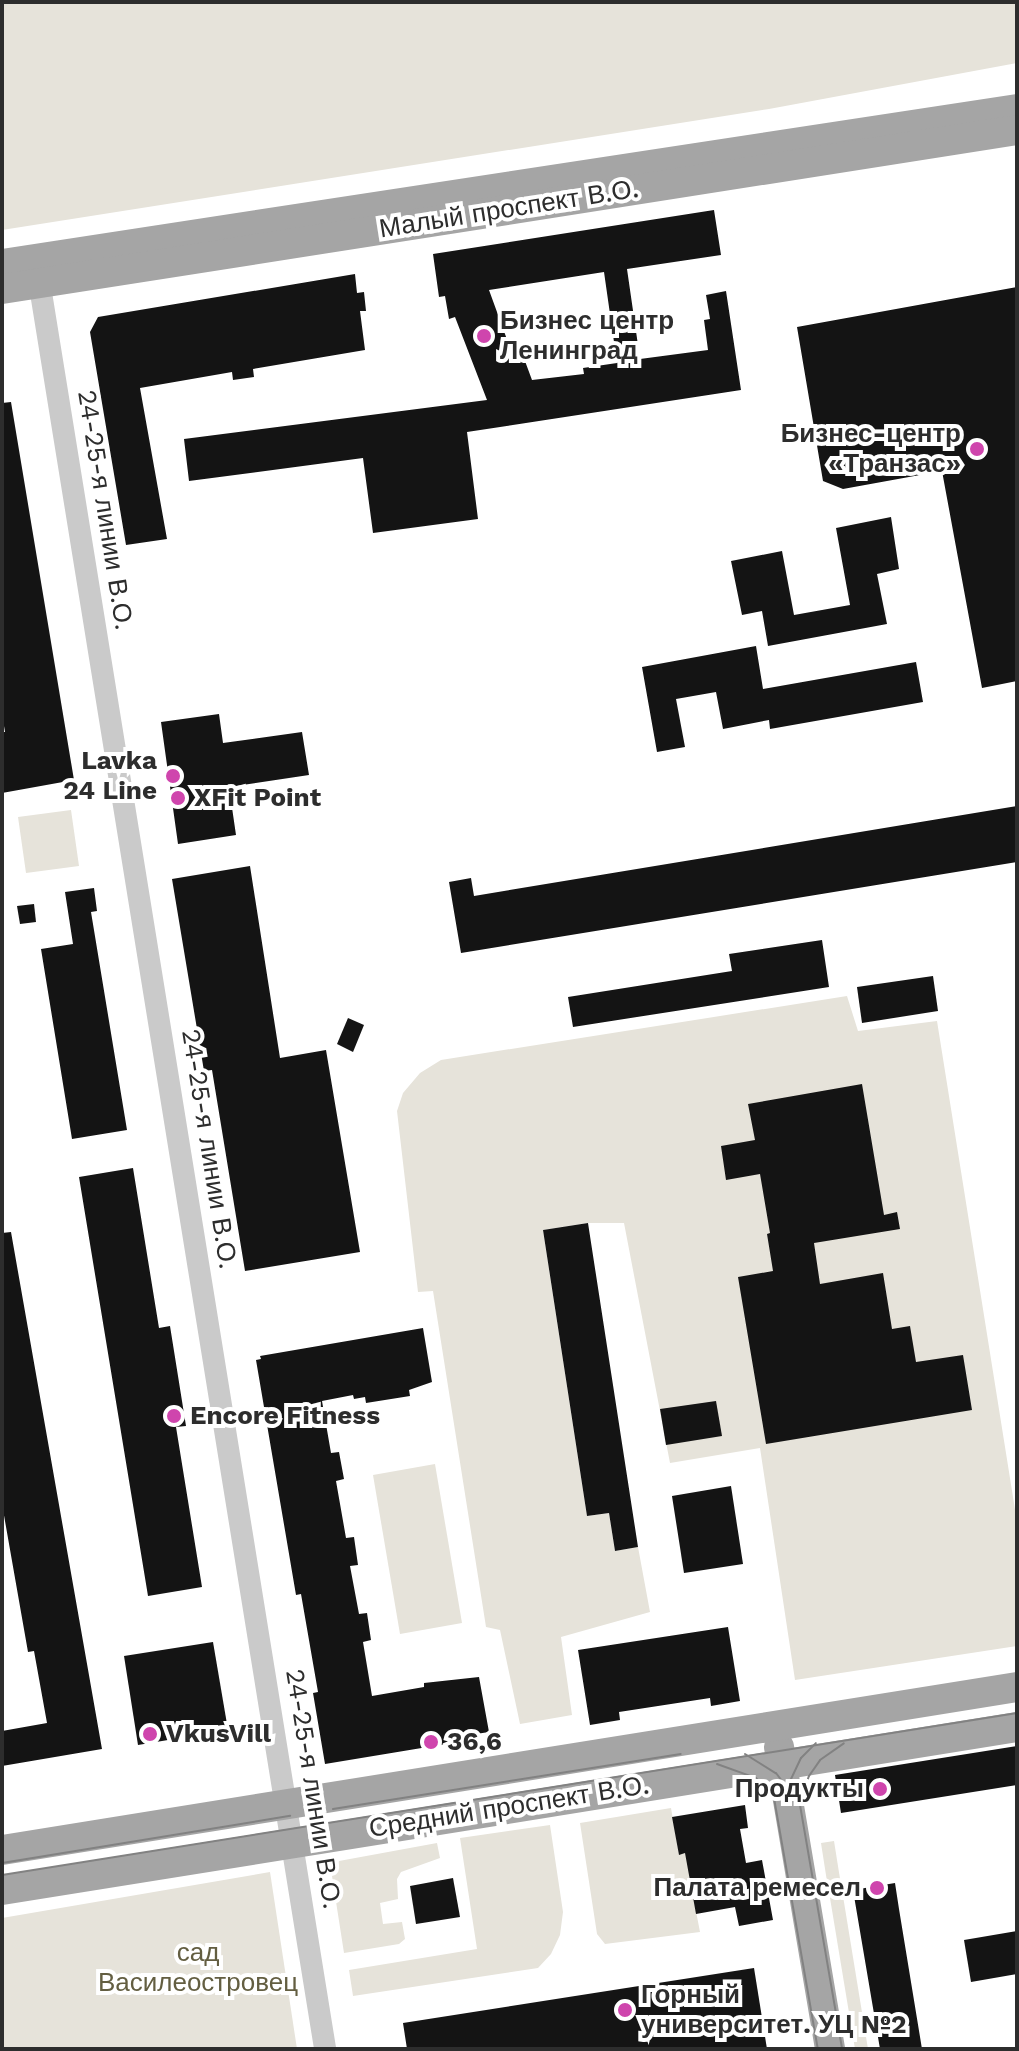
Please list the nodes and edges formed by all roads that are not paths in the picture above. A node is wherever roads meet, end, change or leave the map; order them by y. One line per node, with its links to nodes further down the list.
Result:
1 (1017, 109): 4 (main road, Малый проспект В.О.)
2 (1017, 130): 4 (main road, Малый проспект В.О.)
3 (2, 264): 4 (main road, Малый проспект В.О.)
4 (38, 271): 5 (main road, Малый проспект В.О.); 10 (street, 24-25-я линии В.О.)
5 (2, 289)
6 (1017, 1687): 7 (main road, Средний проспект В.О.)
7 (775, 1725): 9 (main road); 10 (main road, Средний проспект В.О.)
8 (1017, 1727): 9 (main road, Средний проспект В.О.)
9 (782, 1764): 11 (main road, Средний проспект В.О.); 15 (main road)
10 (287, 1803): 11 (street, 24-25-я линии В.О.); 12 (main road, Средний проспект В.О.)
11 (294, 1842): 13 (main road, Средний проспект В.О.); 14 (street, 24-25-я линии В.О.)
12 (2, 1850)
13 (2, 1890)
14 (325, 2049)
15 (830, 2049)

